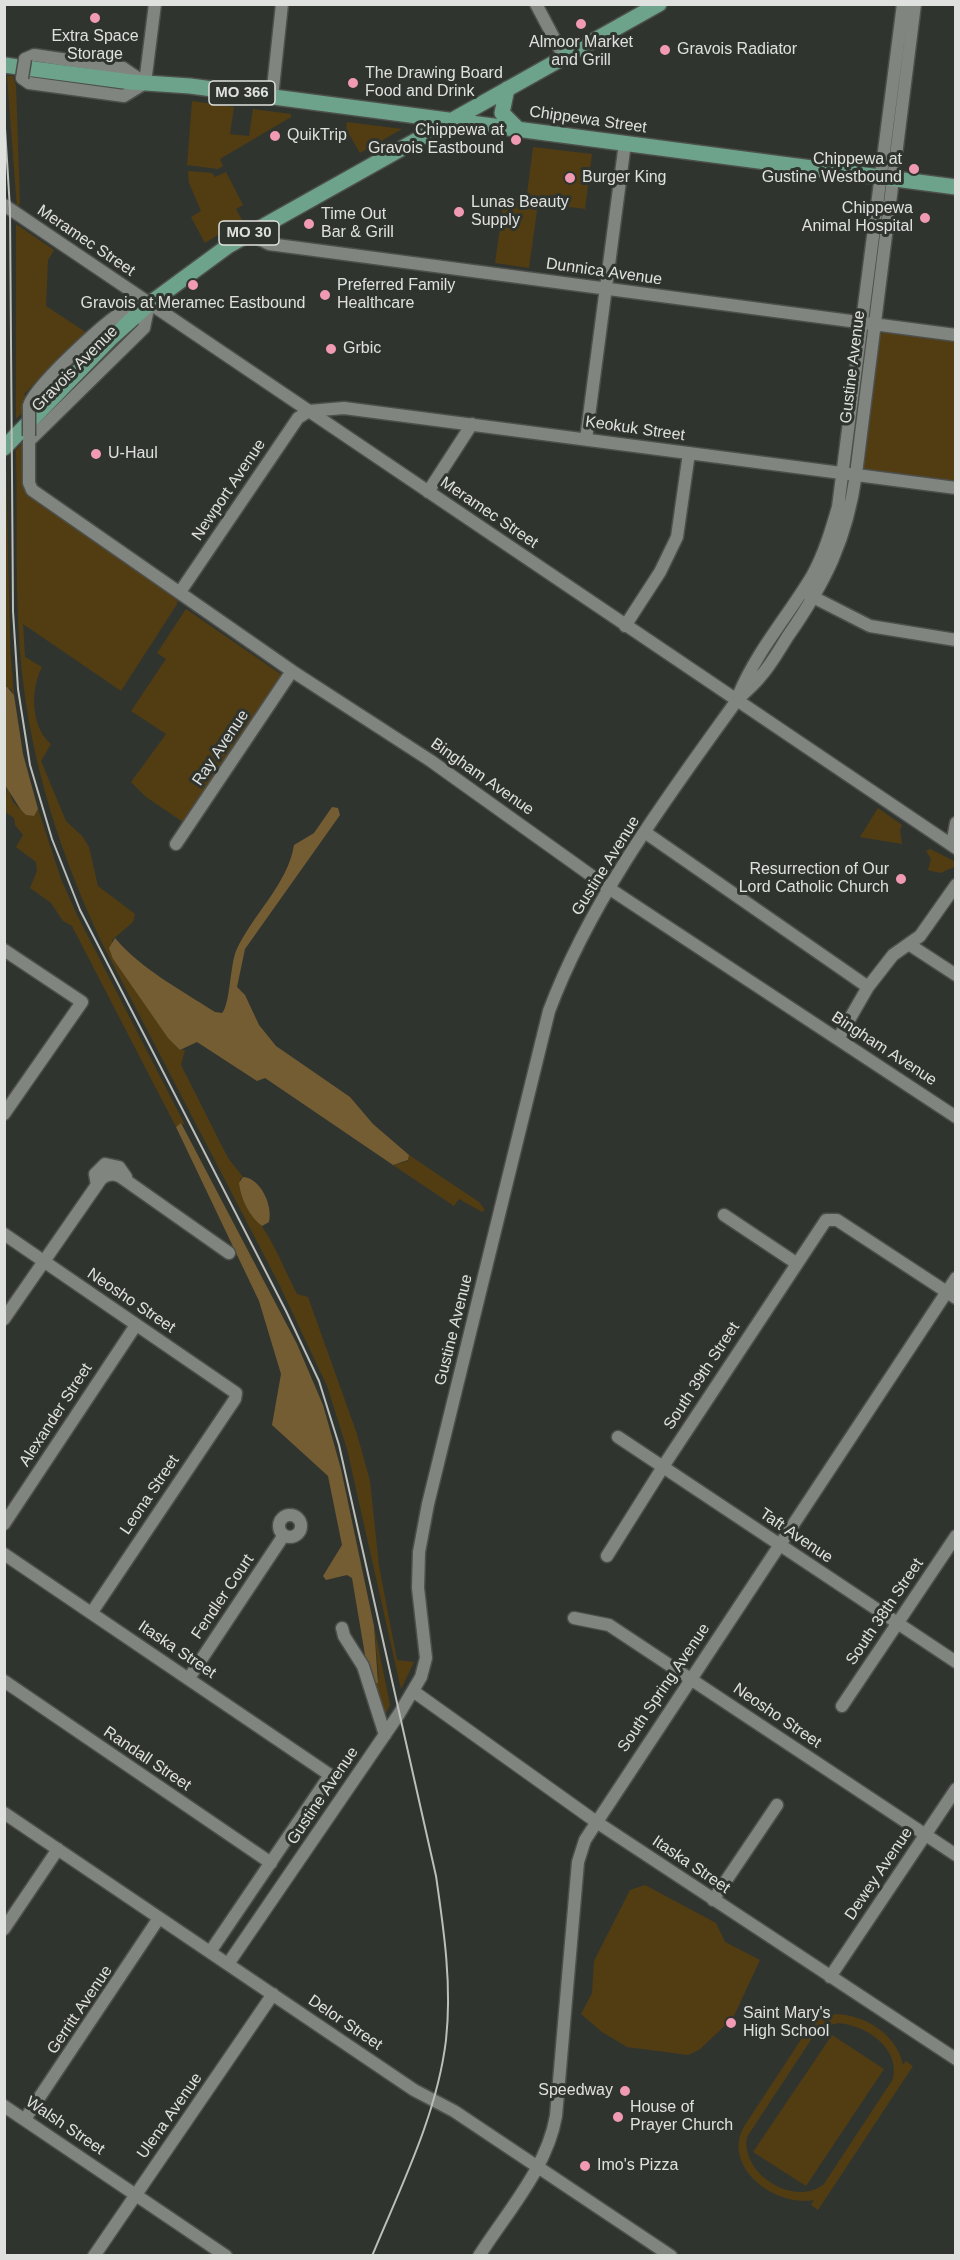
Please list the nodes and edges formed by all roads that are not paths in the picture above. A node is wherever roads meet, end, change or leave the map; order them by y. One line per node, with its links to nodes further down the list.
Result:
1 (155, 4): 9 (street)
2 (282, 4): 11 (street)
3 (536, 4): 7 (street)
4 (659, 4): 7 (main road, Gravois Avenue / MO 30)
5 (903, 4): 15 (street, Gustine Avenue)
6 (915, 4): 15 (street, Gustine Avenue)
7 (564, 57): 10 (main road, Gravois Avenue / MO 30)
8 (4, 65): 9 (main road, Chippewa Street / MO 366)
9 (144, 83): 9 (street, Chippewa Street, bridge); 11 (main road, Chippewa Street / MO 366)
10 (507, 89): 12 (main road, Gravois Avenue / MO 30); 13 (main road)
11 (272, 97): 12 (main road, Chippewa Street / MO 366)
12 (448, 120): 13 (main road, Chippewa Street / MO 366); 18 (main road, Gravois Avenue / MO 30)
13 (518, 129): 14 (main road, Chippewa Street / MO 366)
14 (625, 143): 15 (main road, Chippewa Street / MO 366); 19 (street)
15 (887, 178): 16 (main road, Chippewa Street / MO 366); 21 (street, Gustine Avenue)
16 (956, 187)
17 (4, 206): 20 (street, Meramec Street)
18 (252, 231): 19 (street, Dunnica Avenue); 20 (main road, Gravois Avenue / MO 30)
19 (605, 289): 21 (street, Dunnica Avenue); 26 (street)
20 (149, 304): 23 (street, Meramec Street); 25 (street, Gravois Avenue); 25 (street, Gravois Avenue, bridge); 27 (main road, Gravois Avenue / MO 30)
21 (869, 324): 22 (street, Dunnica Avenue); 29 (street, Gustine Avenue)
22 (956, 335)
23 (309, 411): 24 (street, Keokuk Street); 31 (street, Meramec Street); 33 (street, Newport Avenue)
24 (472, 424): 26 (street, Keokuk Street); 31 (street)
25 (29, 438): 33 (street, Bingham Avenue)
26 (586, 439): 28 (street, Keokuk Street)
27 (4, 448)
28 (689, 453): 29 (street, Keokuk Street); 35 (street)
29 (850, 474): 30 (street, Keokuk Street); 32 (street, Gustine Avenue); 34 (street, Gustine Avenue)
30 (956, 488)
31 (428, 492): 35 (street, Meramec Street)
32 (802, 591): 34 (street); 38 (street, Gustine Avenue)
33 (180, 592): 37 (street, Bingham Avenue)
34 (814, 598): 36 (street); 38 (street, Gustine Avenue)
35 (625, 626): 38 (street, Meramec Street)
36 (956, 640)
37 (292, 671): 41 (street, Ray Avenue); 44 (street, Bingham Avenue)
38 (737, 700): 40 (street, Gustine Avenue); 42 (street, Meramec Street)
39 (956, 823): 42 (street)
40 (645, 833): 44 (street, Gustine Avenue); 48 (street)
41 (176, 844)
42 (954, 847)
43 (956, 885): 45 (street)
44 (610, 889): 49 (street, Bingham Avenue); 78 (street, Gustine Avenue)
45 (910, 945): 47 (street); 48 (street)
46 (4, 950): 50 (street)
47 (956, 975)
48 (868, 987): 49 (street)
49 (838, 1039): 51 (street, Bingham Avenue)
50 (4, 1114)
51 (956, 1117)
52 (724, 1215): 56 (street)
53 (4, 1234): 55 (street, Neosho Street)
54 (228, 1253): 55 (street)
55 (43, 1261): 59 (street); 60 (street, Neosho Street)
56 (796, 1263): 58 (street, South 39th Street); 63 (street, South 39th Street)
57 (956, 1278): 58 (street, South Spring Avenue)
58 (951, 1295): 67 (street, South Spring Avenue)
59 (4, 1319)
60 (136, 1325): 61 (street, Neosho Street); 64 (street, Alexander Street)
61 (236, 1395): 70 (street, Leona Street)
62 (618, 1437): 63 (street, Taft Avenue)
63 (665, 1467): 67 (street, Taft Avenue); 69 (street, South 39th Street)
64 (4, 1524)
65 (284, 1534): 75 (street, Fendler Court)
66 (956, 1536): 72 (street, South 38th Street)
67 (780, 1545): 72 (street, Taft Avenue); 76 (street, South Spring Avenue)
68 (4, 1554): 70 (street, Itaska Street)
69 (607, 1556)
70 (92, 1612): 75 (street, Itaska Street)
71 (574, 1618): 76 (street, Neosho Street)
72 (898, 1624): 74 (street, Taft Avenue); 79 (street, South 38th Street)
73 (342, 1628): 80 (street)
74 (956, 1662)
75 (189, 1678): 88 (street, Itaska Street)
76 (691, 1678): 84 (street, South Spring Avenue); 85 (street, Neosho Street)
77 (4, 1681): 88 (street, Randall Street)
78 (413, 1691): 80 (street, Gustine Avenue); 84 (street, Itaska Street)
79 (842, 1706)
80 (385, 1735): 93 (street, Gustine Avenue)
81 (956, 1789): 85 (street, Dewey Avenue)
82 (777, 1805): 89 (street)
83 (4, 1813): 86 (street, Delor Street)
84 (596, 1821): 89 (street, Itaska Street); 99 (street, South Spring Avenue)
85 (925, 1835): 87 (street, Neosho Street); 94 (street, Dewey Avenue)
86 (58, 1849): 90 (street, Delor Street); 91 (street)
87 (956, 1855)
88 (271, 1863): 92 (street)
89 (713, 1900): 94 (street, Itaska Street)
90 (159, 1918): 92 (street, Delor Street); 98 (street, Gerritt Avenue)
91 (4, 1929)
92 (210, 1952): 93 (street, Delor Street)
93 (228, 1964): 95 (street, Delor Street)
94 (830, 1977): 96 (street, Itaska Street)
95 (273, 1994): 99 (street, Delor Street); 100 (street, Ulena Avenue)
96 (953, 2053)
97 (4, 2106): 98 (street, Walsh Street)
98 (25, 2120): 100 (street, Walsh Street)
99 (537, 2167): 101 (street, Delor Street); 104 (street)
100 (136, 2193): 102 (street, Ulena Avenue); 103 (street, Walsh Street)
101 (651, 2250): 105 (street, Delor Street)
102 (94, 2256)
103 (226, 2256)
104 (479, 2256)
105 (671, 2256)

